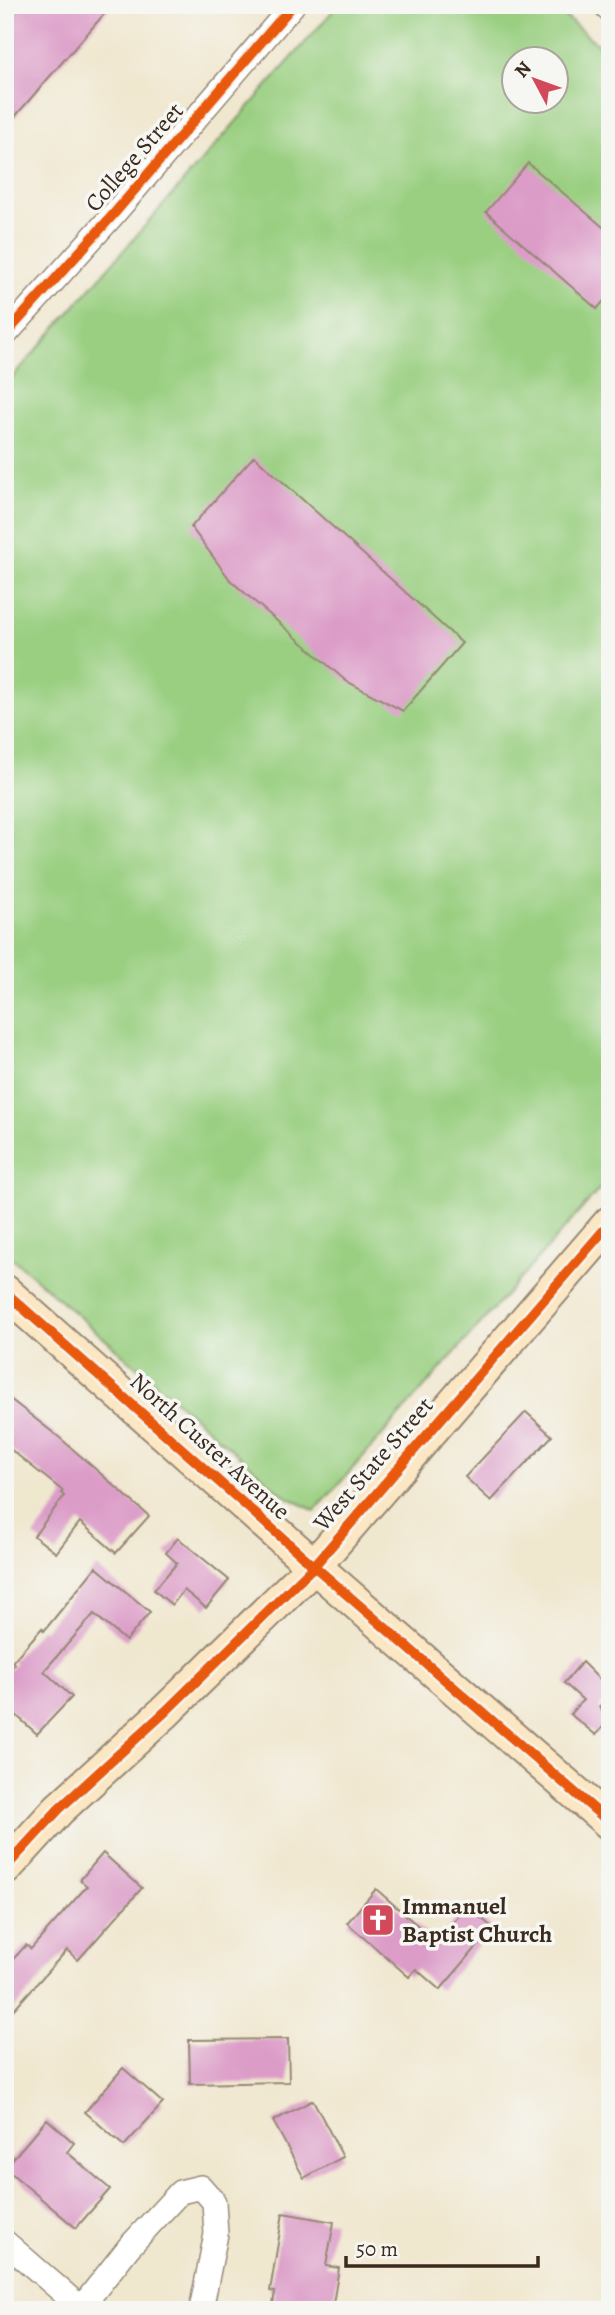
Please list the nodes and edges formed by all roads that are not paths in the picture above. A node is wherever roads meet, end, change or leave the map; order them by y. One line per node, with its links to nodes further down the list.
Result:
1 (293, 5): 4 (street, College Street)
2 (605, 5): 3 (street)
3 (610, 10)
4 (5, 335)
5 (610, 1223): 7 (street, West State Street)
6 (5, 1292): 7 (street, North Custer Avenue)
7 (314, 1566): 8 (street, North Custer Avenue); 9 (street, West State Street)
8 (610, 1823)
9 (9, 1856)
10 (5, 2242): 11 (street)
11 (82, 2309): 12 (street)
12 (201, 2310)

